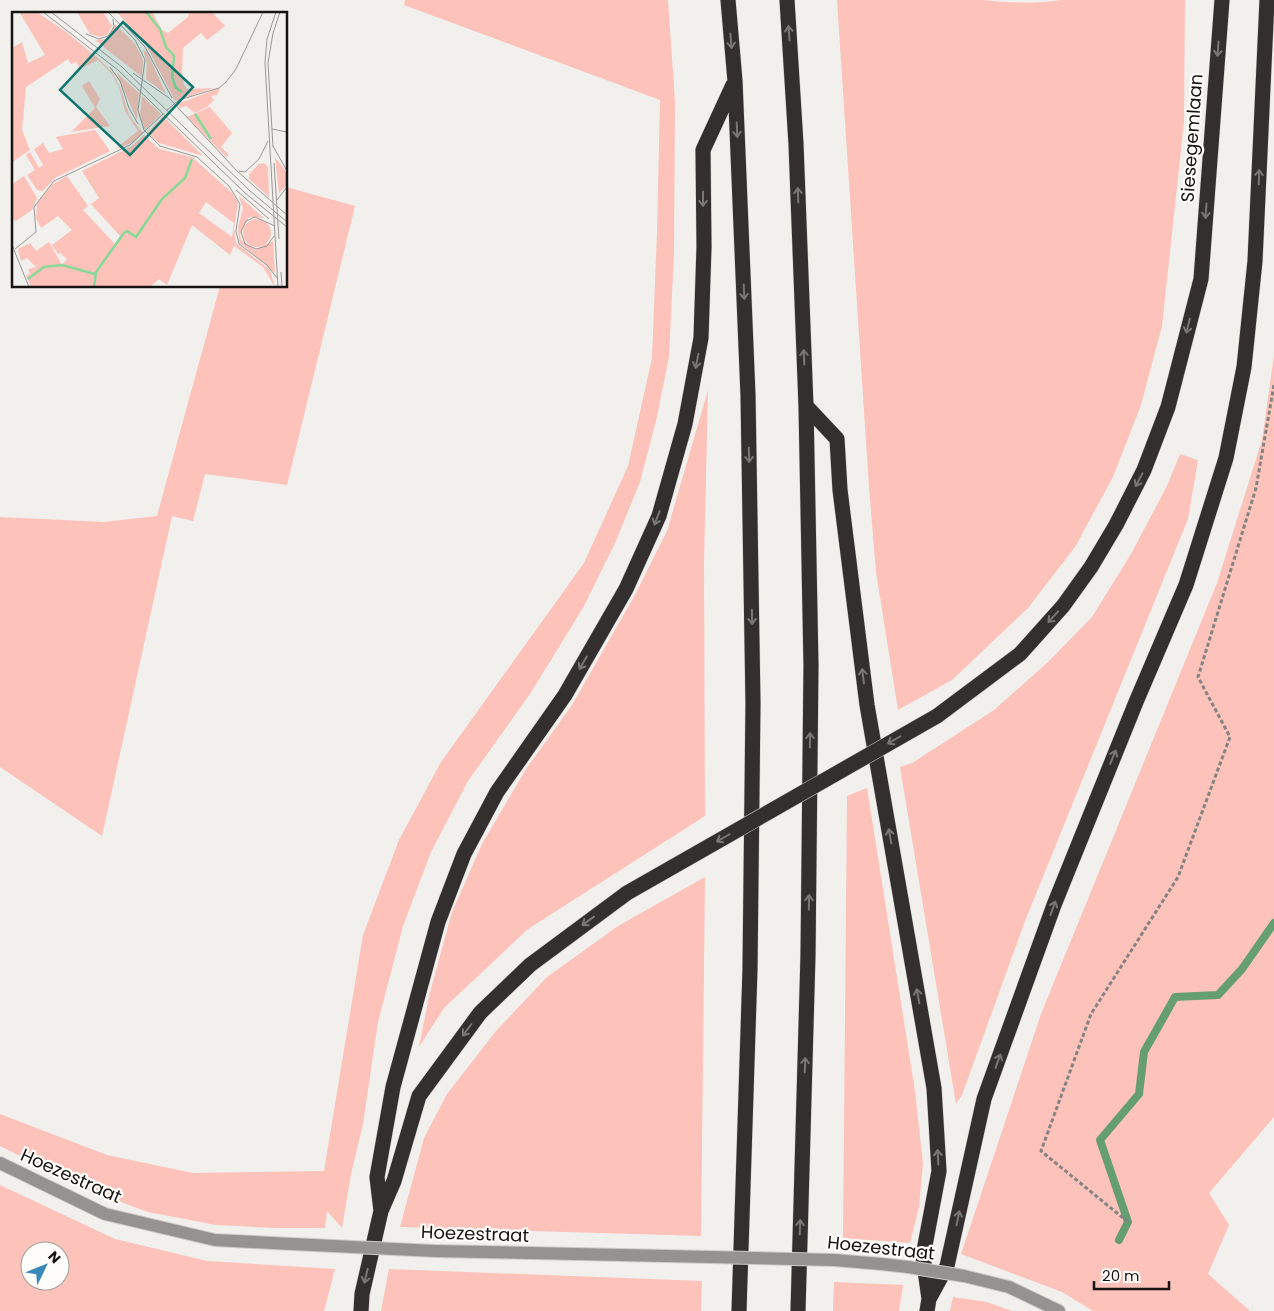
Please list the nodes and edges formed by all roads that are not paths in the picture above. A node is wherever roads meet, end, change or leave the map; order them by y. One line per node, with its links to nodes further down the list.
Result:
1 (728, 0): 5 (highway, one-way to 5)
2 (787, 0): 6 (highway, one-way to 2)
3 (1222, 0): 8 (highway, Siesegemlaan, one-way to 8, bridge)
4 (1267, 0): 9 (highway, one-way to 4)
5 (735, 81): 8 (highway, one-way to 8); 11 (highway, one-way to 11)
6 (806, 406): 9 (highway, one-way to 6); 12 (highway, one-way to 6)
7 (0, 1163): 13 (street, Hoezestraat, bridge)
8 (381, 1211): 10 (highway, one-way to 10)
9 (928, 1305)
10 (361, 1311)
11 (739, 1311)
12 (798, 1311)
13 (1059, 1311)

